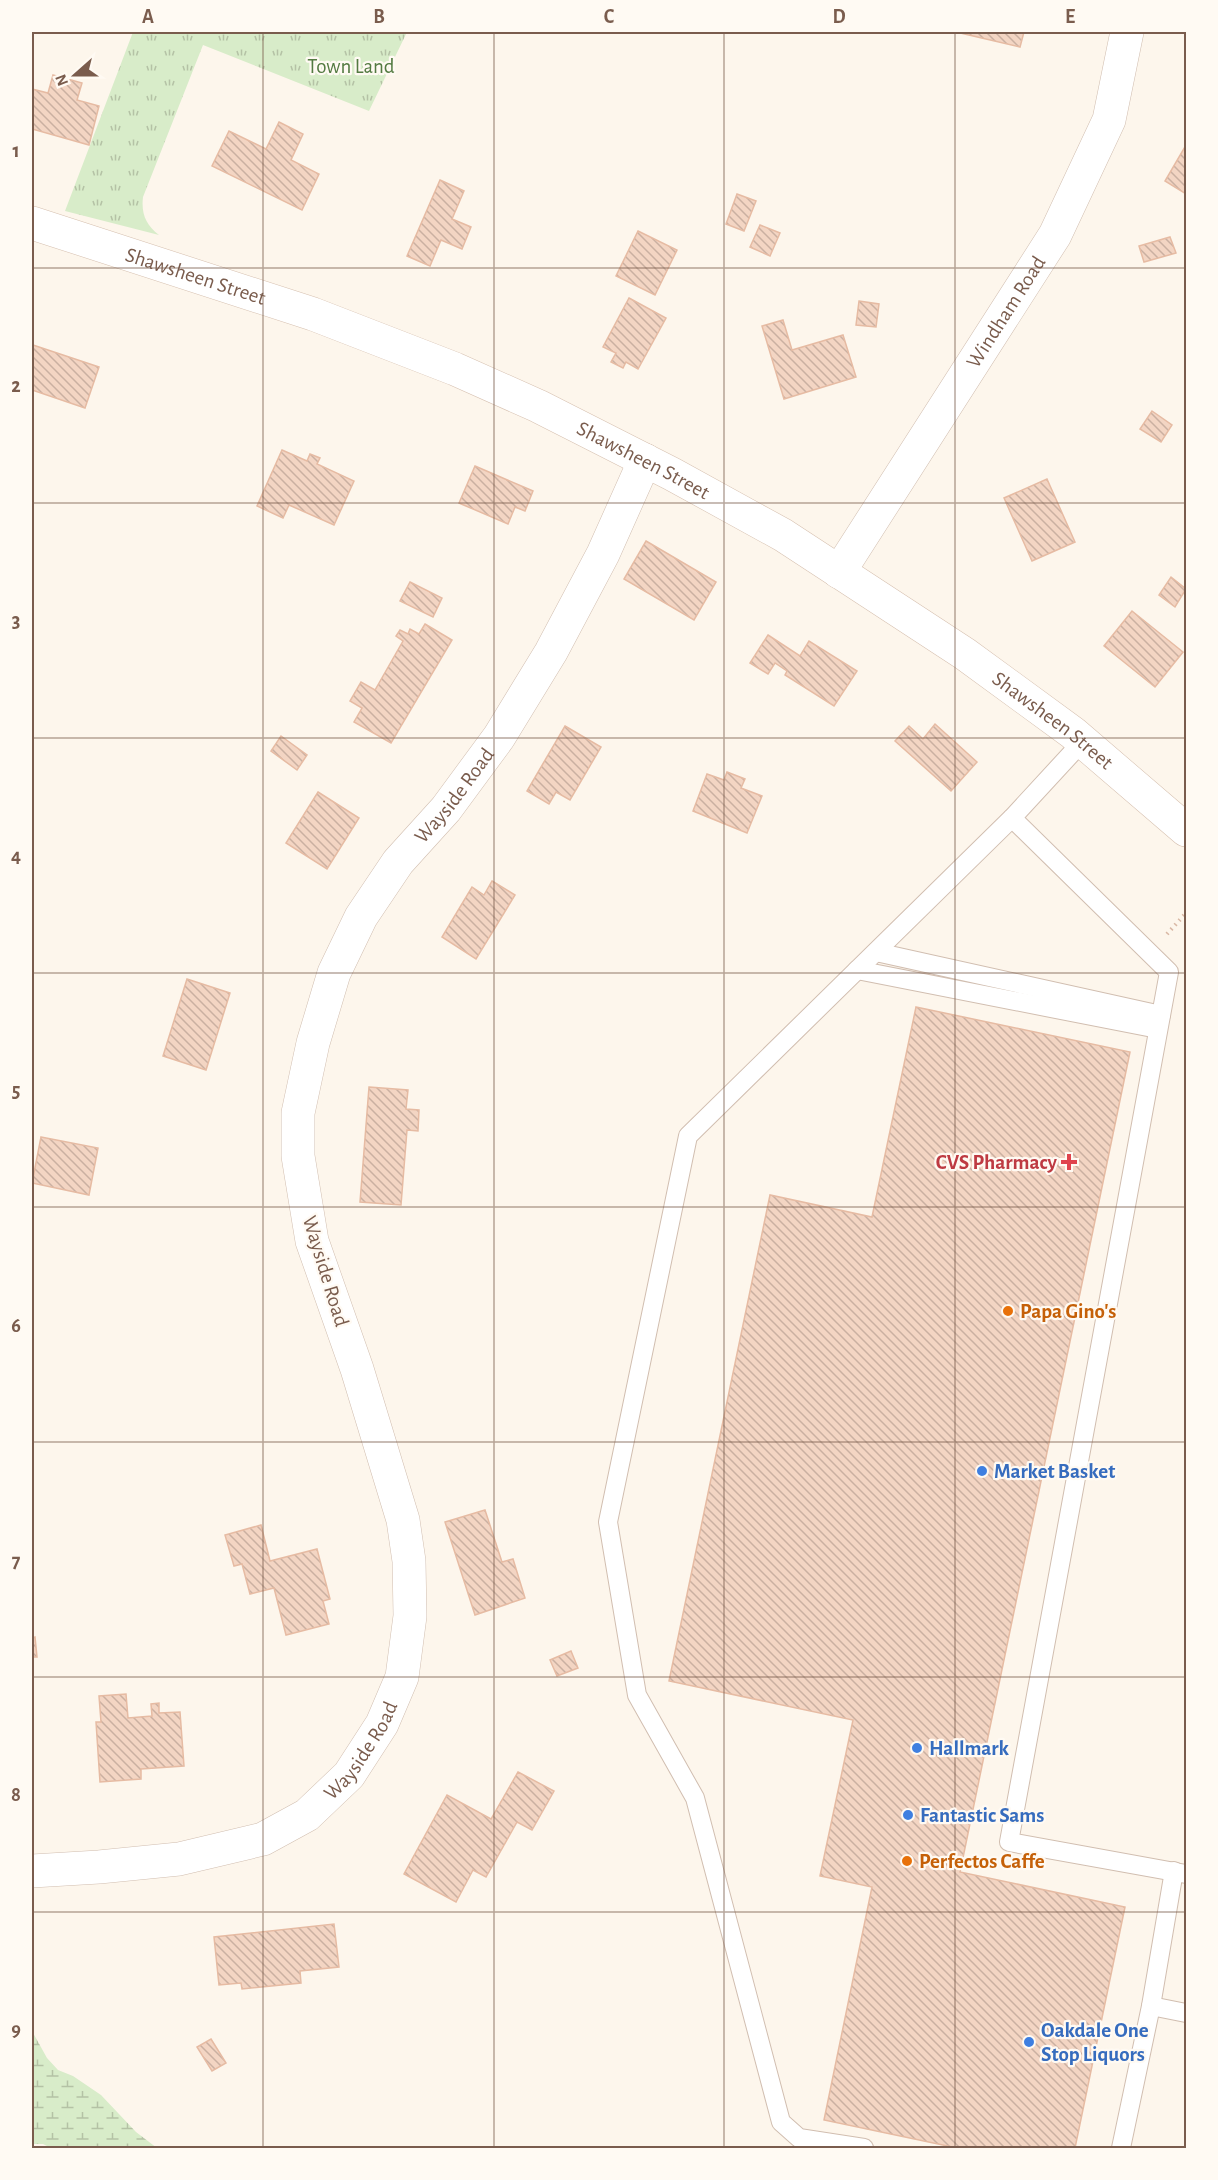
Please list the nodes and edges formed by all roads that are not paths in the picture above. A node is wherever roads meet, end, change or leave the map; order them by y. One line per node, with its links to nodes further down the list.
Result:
1 (1127, 32): 4 (street, Windham Road)
2 (32, 223): 3 (street, Shawsheen Street)
3 (645, 460): 4 (street, Shawsheen Street); 11 (street, Wayside Road)
4 (839, 572): 5 (street, Shawsheen Street)
5 (1082, 742): 6 (lane); 7 (street, Shawsheen Street)
6 (1012, 818): 8 (lane); 10 (lane)
7 (1186, 830)
8 (876, 952): 9 (lane); 10 (lane)
9 (857, 970): 10 (lane); 16 (lane)
10 (1160, 1022): 12 (lane)
11 (32, 1871)
12 (1180, 1873): 13 (lane); 14 (lane)
13 (1186, 1890)
14 (1151, 2006): 15 (lane); 17 (lane)
15 (1186, 2013)
16 (864, 2148)
17 (1121, 2148)

